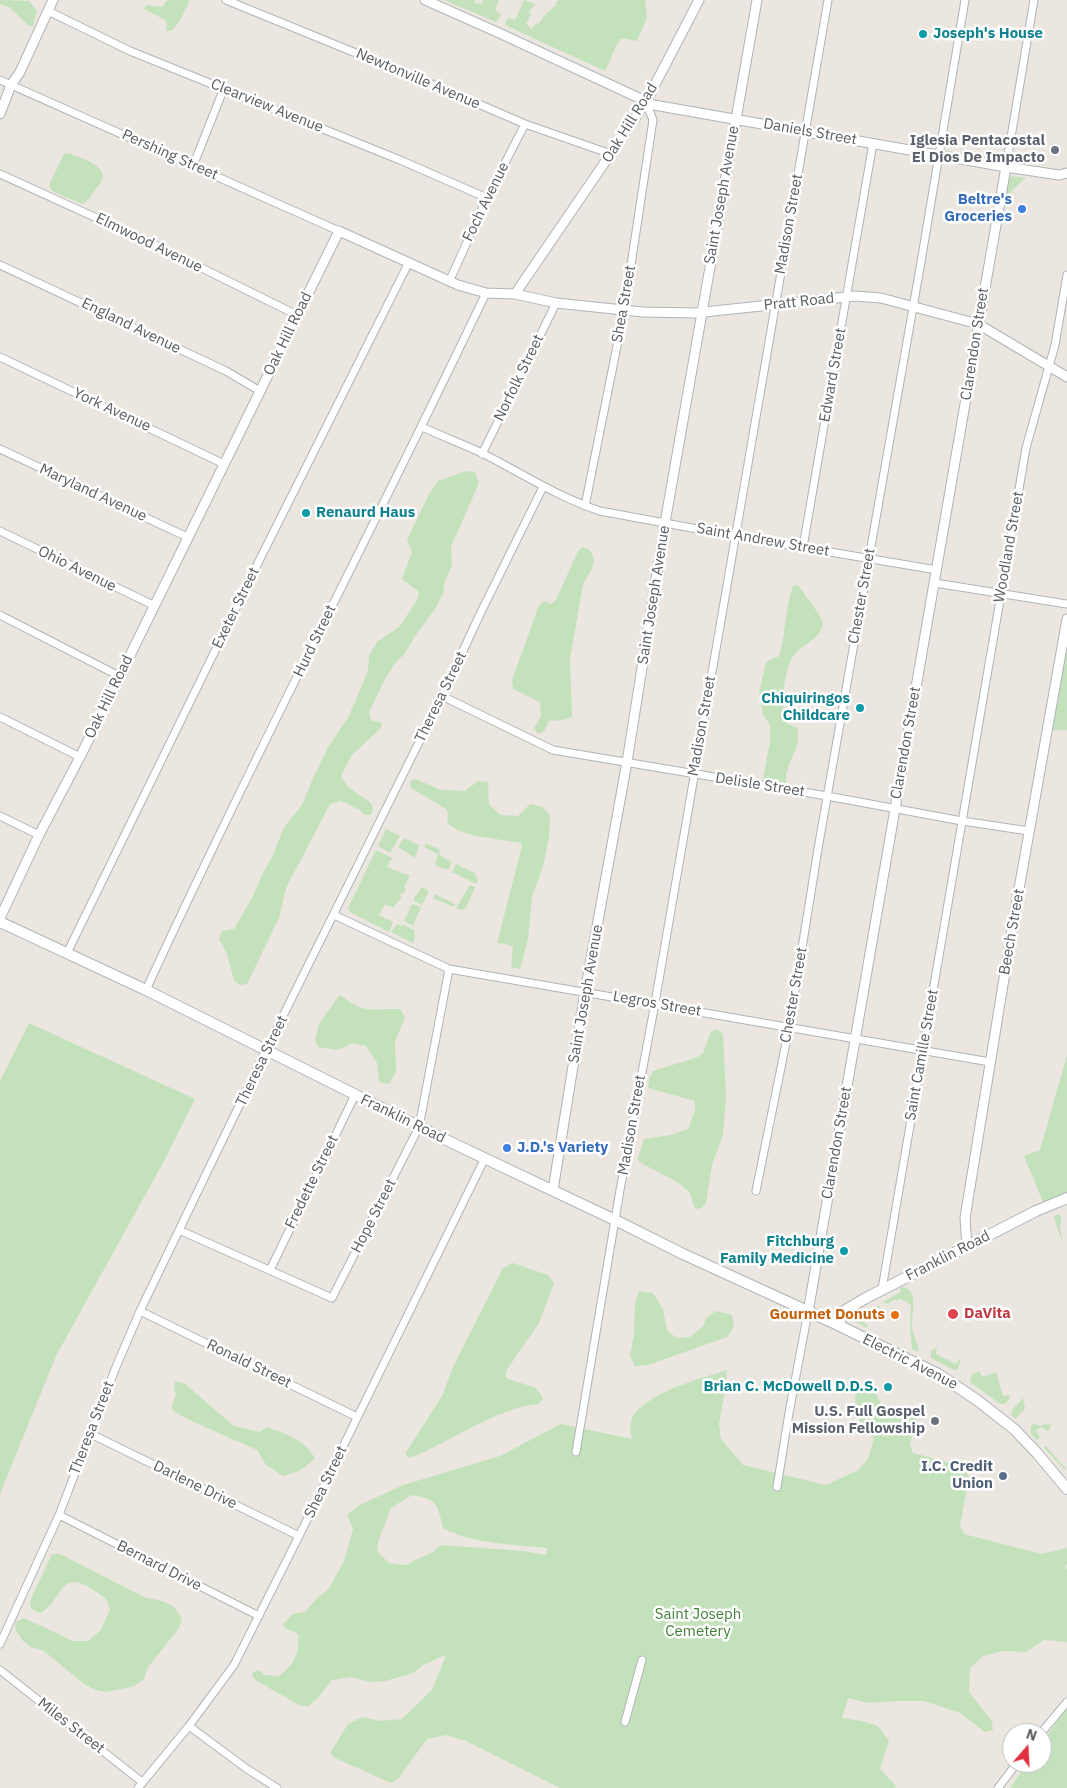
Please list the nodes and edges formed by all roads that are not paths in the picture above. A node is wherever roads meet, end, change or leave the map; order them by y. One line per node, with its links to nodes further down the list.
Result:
1 (53, 0): 9 (street)
2 (226, 0): 16 (street, Newtonville Avenue)
3 (424, 0): 13 (street, Daniels Street)
4 (699, 0): 13 (street, Oak Hill Road)
5 (756, 0): 15 (street, Saint Joseph Avenue)
6 (828, 0): 17 (street, Madison Street)
7 (965, 0): 20 (street, Chester Street)
8 (1034, 0): 22 (street, Clarendon Street)
9 (48, 11): 11 (street); 12 (street, Clearview Avenue)
10 (0, 80): 11 (street, Pershing Street)
11 (11, 85): 14 (street); 21 (street, Pershing Street)
12 (224, 88): 21 (street); 25 (street, Clearview Avenue)
13 (646, 102): 15 (street, Daniels Street); 19 (street, Oak Hill Road); 38 (street, Shea Street)
14 (0, 114)
15 (735, 119): 17 (street, Daniels Street); 39 (street, Saint Joseph Avenue)
16 (525, 124): 19 (street, Newtonville Avenue); 25 (street, Foch Avenue)
17 (805, 131): 18 (street, Daniels Street); 36 (street, Madison Street)
18 (873, 143): 20 (street, Daniels Street); 33 (street, Edward Street)
19 (611, 154): 32 (street, Oak Hill Road)
20 (939, 155): 22 (street, Daniels Street); 37 (street, Chester Street)
21 (193, 166): 26 (street, Pershing Street)
22 (1006, 167): 24 (street, Daniels Street); 41 (street, Clarendon Street)
23 (0, 174): 40 (street, Elmwood Avenue)
24 (1064, 176)
25 (487, 198): 30 (street, Foch Avenue)
26 (339, 231): 27 (street); 40 (street, Oak Hill Road)
27 (408, 264): 30 (street); 80 (street, Exeter Street)
28 (0, 265): 45 (street, England Avenue)
29 (1067, 275): 35 (street, Woodland Street)
30 (449, 282): 31 (street)
31 (486, 293): 32 (street); 46 (street, Hurd Street)
32 (515, 294): 34 (street, Pratt Road)
33 (846, 297): 36 (street, Pratt Road); 37 (street, Pratt Road); 56 (street, Edward Street)
34 (556, 303): 38 (street, Pratt Road); 48 (street, Norfolk Street)
35 (1065, 303): 43 (street, Woodland Street)
36 (774, 305): 39 (street, Pratt Road); 54 (street, Madison Street)
37 (913, 305): 41 (street, Pratt Road); 57 (street, Chester Street)
38 (624, 310): 39 (street, Pratt Road); 51 (street, Shea Street)
39 (702, 312): 52 (street, Saint Joseph Avenue)
40 (297, 315): 45 (street, Oak Hill Road)
41 (978, 324): 43 (street, Pratt Road); 58 (street, Clarendon Street)
42 (0, 357): 49 (street, York Avenue)
43 (1050, 367): 44 (street, Pratt Road); 60 (street, Woodland Street)
44 (1067, 377)
45 (260, 391): 49 (street, Oak Hill Road)
46 (422, 427): 48 (street, Saint Andrew Street); 82 (street, Hurd Street)
47 (0, 449): 55 (street, Maryland Avenue)
48 (482, 454): 50 (street, Saint Andrew Street)
49 (224, 464): 55 (street, Oak Hill Road)
50 (544, 487): 51 (street, Saint Andrew Street); 66 (street, Theresa Street)
51 (585, 506): 52 (street, Saint Andrew Street)
52 (666, 523): 54 (street, Saint Andrew Street); 69 (street, Saint Joseph Avenue)
53 (0, 531): 62 (street, Ohio Avenue)
54 (735, 536): 56 (street, Saint Andrew Street); 70 (street, Madison Street)
55 (187, 537): 62 (street, Oak Hill Road)
56 (803, 547): 57 (street, Saint Andrew Street)
57 (869, 558): 58 (street, Saint Andrew Street); 71 (street, Chester Street)
58 (937, 570): 59 (street, Clarendon Street)
59 (935, 583): 60 (street); 72 (street, Clarendon Street)
60 (1001, 592): 61 (street); 74 (street, Woodland Street)
61 (1067, 604)
62 (155, 606): 65 (street, Oak Hill Road)
63 (0, 615): 65 (street)
64 (1067, 619): 75 (street, Beech Street)
65 (119, 676): 68 (street, Oak Hill Road)
66 (442, 696): 69 (street, Delisle Street); 77 (street, Theresa Street)
67 (0, 717): 68 (street)
68 (80, 757): 76 (street, Oak Hill Road)
69 (626, 762): 70 (street, Delisle Street); 83 (street, Saint Joseph Avenue)
70 (694, 774): 71 (street, Delisle Street); 84 (street, Madison Street)
71 (827, 796): 72 (street, Delisle Street); 85 (street, Chester Street)
72 (894, 808): 74 (street, Delisle Street); 86 (street, Clarendon Street)
73 (0, 816): 76 (street)
74 (962, 821): 75 (street, Delisle Street); 88 (street, Saint Camille Street)
75 (1029, 831): 89 (street, Beech Street)
76 (39, 835): 78 (street, Oak Hill Road)
77 (334, 915): 81 (street, Legros Street); 87 (street, Theresa Street)
78 (0, 918)
79 (0, 922): 80 (main road, Franklin Road)
80 (67, 953): 82 (main road, Franklin Road)
81 (450, 968): 83 (street, Legros Street); 91 (street, Hope Street)
82 (146, 990): 87 (main road, Franklin Road)
83 (585, 992): 84 (street, Legros Street); 93 (street, Saint Joseph Avenue)
84 (655, 1003): 85 (street, Legros Street); 96 (street, Madison Street)
85 (789, 1028): 86 (street, Legros Street); 94 (street, Chester Street)
86 (855, 1038): 88 (street, Legros Street); 102 (street, Clarendon Street)
87 (266, 1050): 90 (main road, Franklin Road); 97 (street, Theresa Street)
88 (923, 1050): 89 (street, Legros Street); 100 (street, Saint Camille Street)
89 (990, 1062): 98 (street, Beech Street)
90 (354, 1095): 91 (main road, Franklin Road); 99 (street, Fredette Street)
91 (419, 1127): 92 (main road, Franklin Road); 99 (street, Hope Street)
92 (485, 1158): 93 (main road, Franklin Road); 104 (street, Shea Street)
93 (553, 1190): 96 (main road, Franklin Road)
94 (756, 1191)
95 (1067, 1198): 98 (main road, Franklin Road)
96 (615, 1220): 102 (main road, Franklin Road); 106 (street, Madison Street)
97 (179, 1230): 99 (street, Hope Street); 101 (street, Theresa Street)
98 (968, 1246): 100 (main road, Franklin Road)
99 (270, 1270)
100 (882, 1289): 103 (main road, Franklin Road)
101 (140, 1311): 104 (street, Ronald Street); 105 (street, Theresa Street)
102 (808, 1312): 103 (main road, Electric Avenue); 107 (street, Clarendon Street)
103 (838, 1325): 108 (main road, Electric Avenue)
104 (357, 1417): 110 (street, Shea Street)
105 (91, 1434): 109 (street, Theresa Street); 110 (street, Darlene Drive)
106 (576, 1452)
107 (777, 1487)
108 (1067, 1489)
109 (59, 1515): 111 (street, Bernard Drive); 112 (street, Theresa Street)
110 (299, 1536): 111 (street, Shea Street)
111 (259, 1616): 118 (street, Shea Street)
112 (0, 1644)
113 (642, 1660): 116 (street)
114 (0, 1670): 120 (street, Miles Street)
115 (1067, 1702): 117 (street)
116 (624, 1722)
117 (1049, 1723)
118 (189, 1726): 120 (street, Shea Street); 121 (street)
119 (1009, 1773): 122 (street)
120 (140, 1785)
121 (277, 1788)
122 (998, 1788)

